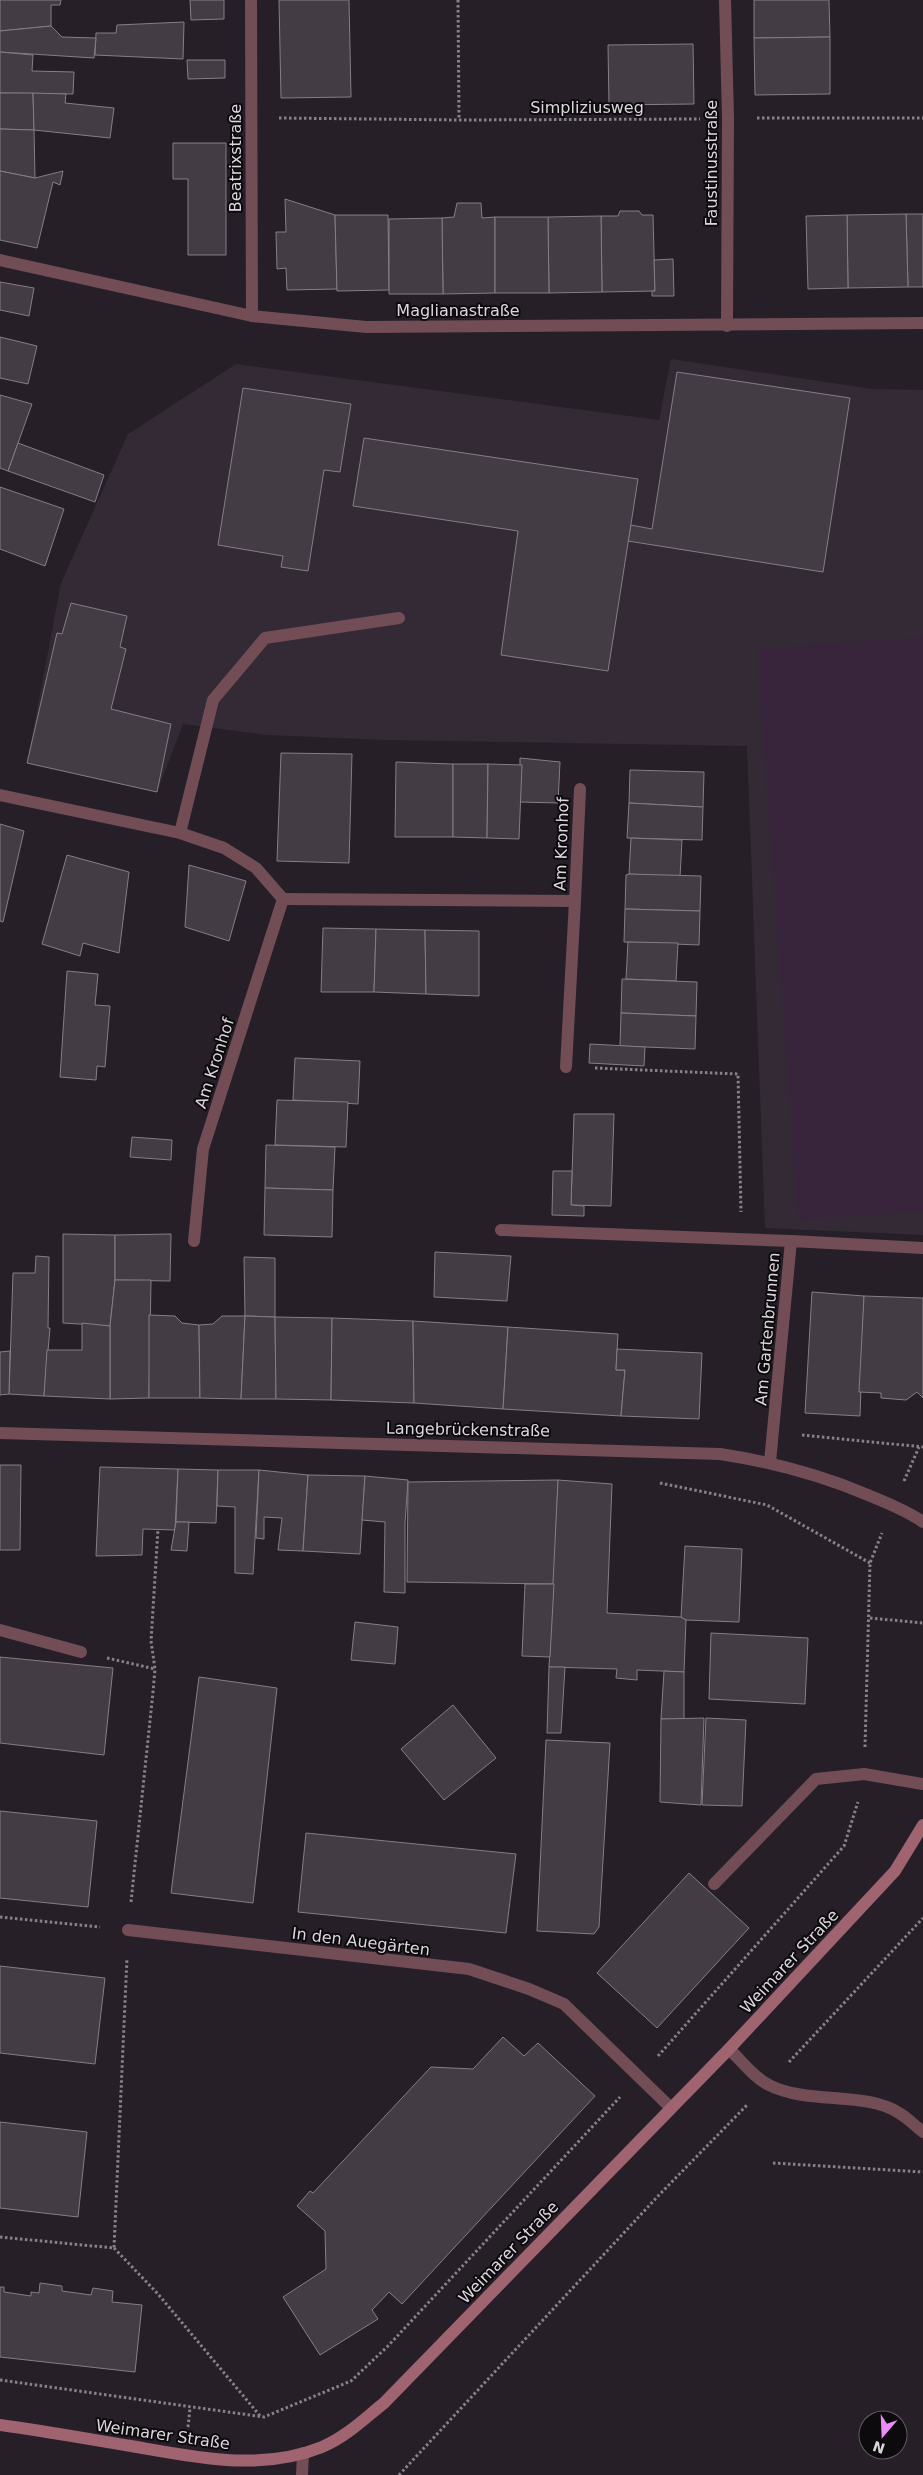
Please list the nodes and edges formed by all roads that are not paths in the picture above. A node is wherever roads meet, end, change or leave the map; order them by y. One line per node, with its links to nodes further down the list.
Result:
1 (251, 0): 4 (street, Beatrixstraße)
2 (726, 0): 6 (street, Faustinusstraße)
3 (0, 260): 4 (street, Maglianastraße)
4 (252, 316): 6 (street, Maglianastraße)
5 (923, 323): 6 (street, Maglianastraße)
6 (727, 326)
7 (399, 618): 10 (street)
8 (580, 789): 12 (street, Am Kronhof)
9 (0, 795): 10 (street)
10 (180, 833): 11 (street)
11 (283, 899): 12 (street, Am Kronhof); 15 (street, Am Kronhof)
12 (575, 901): 13 (street, Am Kronhof)
13 (566, 1067)
14 (501, 1230): 16 (street)
15 (194, 1241)
16 (792, 1241): 17 (street, Am Gartenbrunnen); 19 (street, Am Gartenbrunnen)
17 (923, 1248)
18 (0, 1434): 19 (street, Langebrückenstraße)
19 (770, 1462): 20 (street, Langebrückenstraße)
20 (923, 1522)
21 (0, 1630): 22 (street)
22 (81, 1652)
23 (923, 1784): 25 (street)
24 (923, 1825): 27 (main road, Weimarer Straße)
25 (714, 1884)
26 (128, 1930): 28 (street, In den Auegärten)
27 (729, 2049): 28 (main road, Weimarer Straße); 29 (street)
28 (671, 2108): 31 (main road, Weimarer Straße)
29 (923, 2132)
30 (0, 2425): 31 (main road, Weimarer Straße)
31 (302, 2453): 32 (street)
32 (302, 2475)

